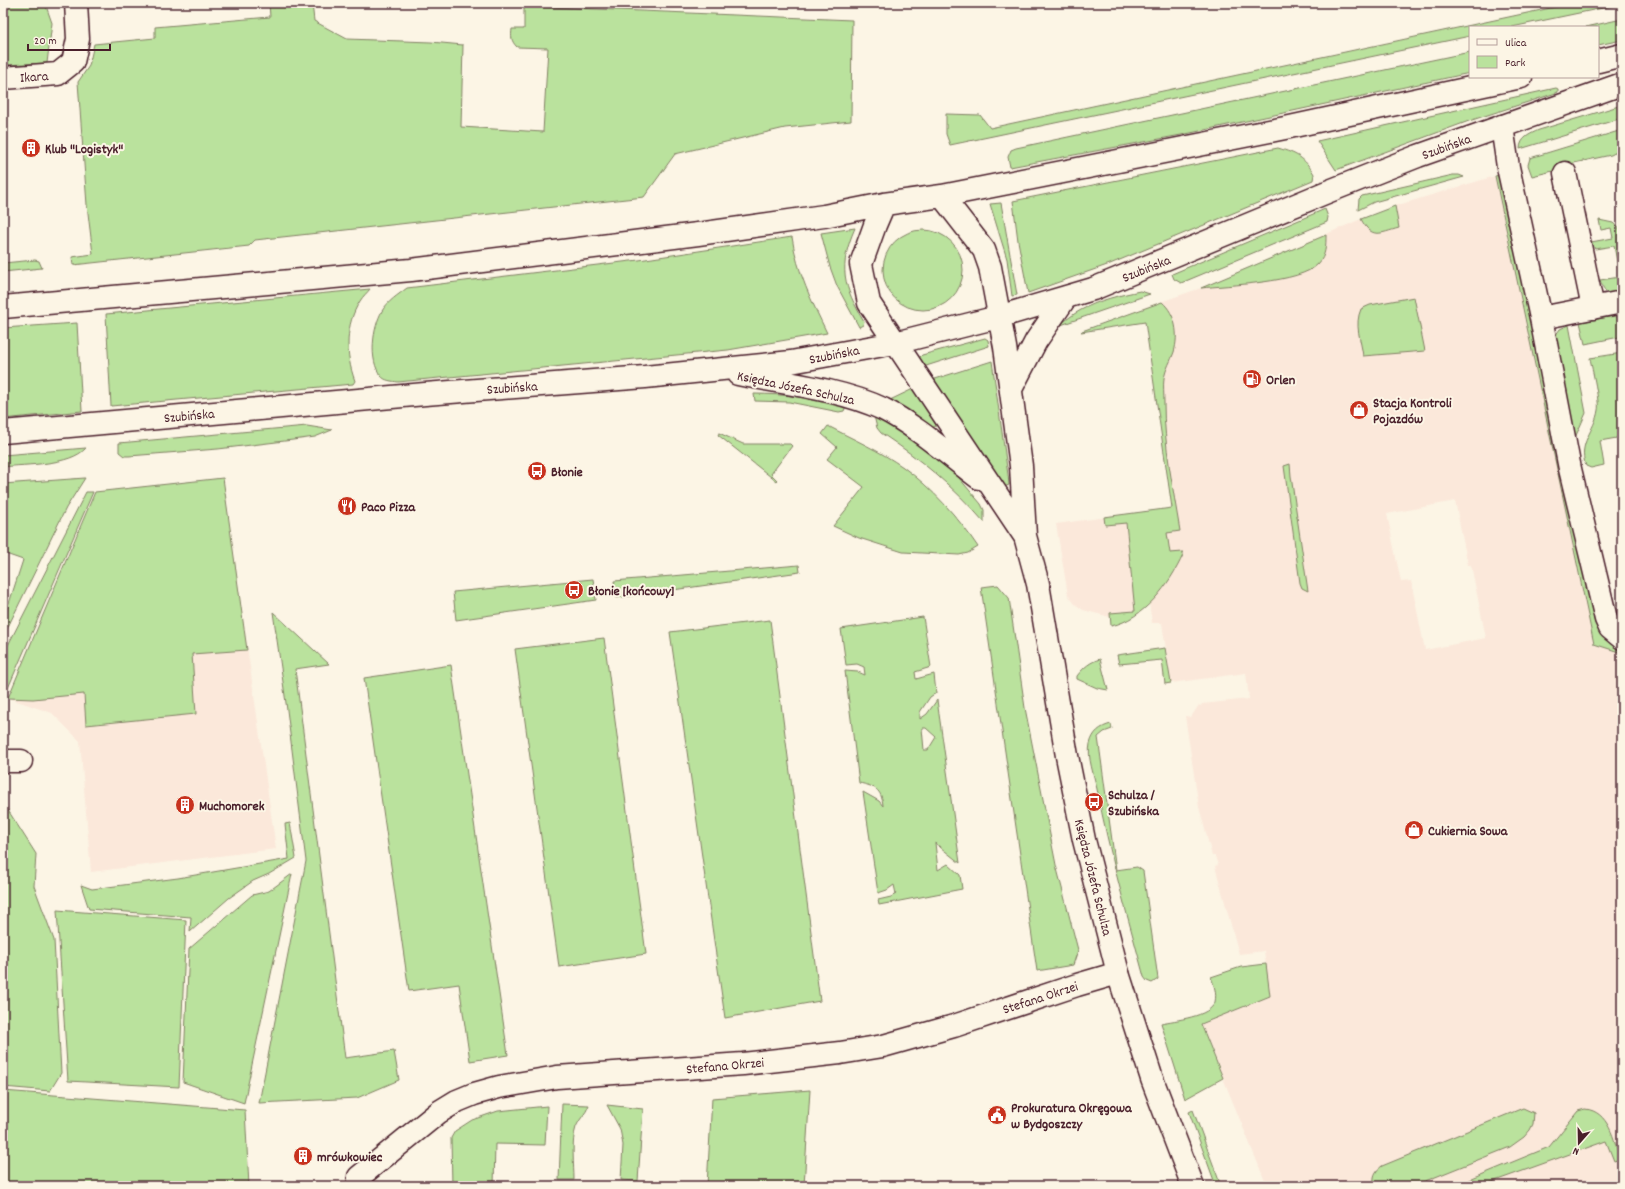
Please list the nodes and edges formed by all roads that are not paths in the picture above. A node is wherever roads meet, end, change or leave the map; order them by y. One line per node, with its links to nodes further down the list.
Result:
1 (76, 3): 4 (street, Ikara)
2 (1622, 56): 3 (street)
3 (1599, 61)
4 (3, 78)
5 (1516, 78): 9 (street)
6 (1622, 84): 7 (street, Szubińska)
7 (1502, 126): 11 (street, Szubińska); 16 (street)
8 (1565, 173): 14 (street)
9 (942, 196): 10 (street); 15 (street, Księdza Józefa Schulza)
10 (884, 204): 13 (street); 17 (street, Księdza Józefa Schulza)
11 (1066, 297): 15 (street, Szubińska); 19 (street)
12 (1622, 302): 14 (street)
13 (3, 307)
14 (1593, 308): 16 (street)
15 (998, 317): 17 (street, Szubińska); 19 (street, Księdza Józefa Schulza)
16 (1541, 318): 23 (street)
17 (894, 343): 18 (street, Szubińska); 21 (street, Księdza Józefa Schulza)
18 (715, 370): 20 (street, Szubińska); 21 (street, Księdza Józefa Schulza)
19 (1011, 389): 22 (street, Księdza Józefa Schulza)
20 (3, 432)
21 (994, 490): 22 (street, Księdza Józefa Schulza)
22 (1025, 536): 24 (street, Księdza Józefa Schulza)
23 (1622, 638)
24 (1118, 973): 25 (street, Stefana Okrzei); 26 (street, Księdza Józefa Schulza)
25 (359, 1186)
26 (1193, 1186)

